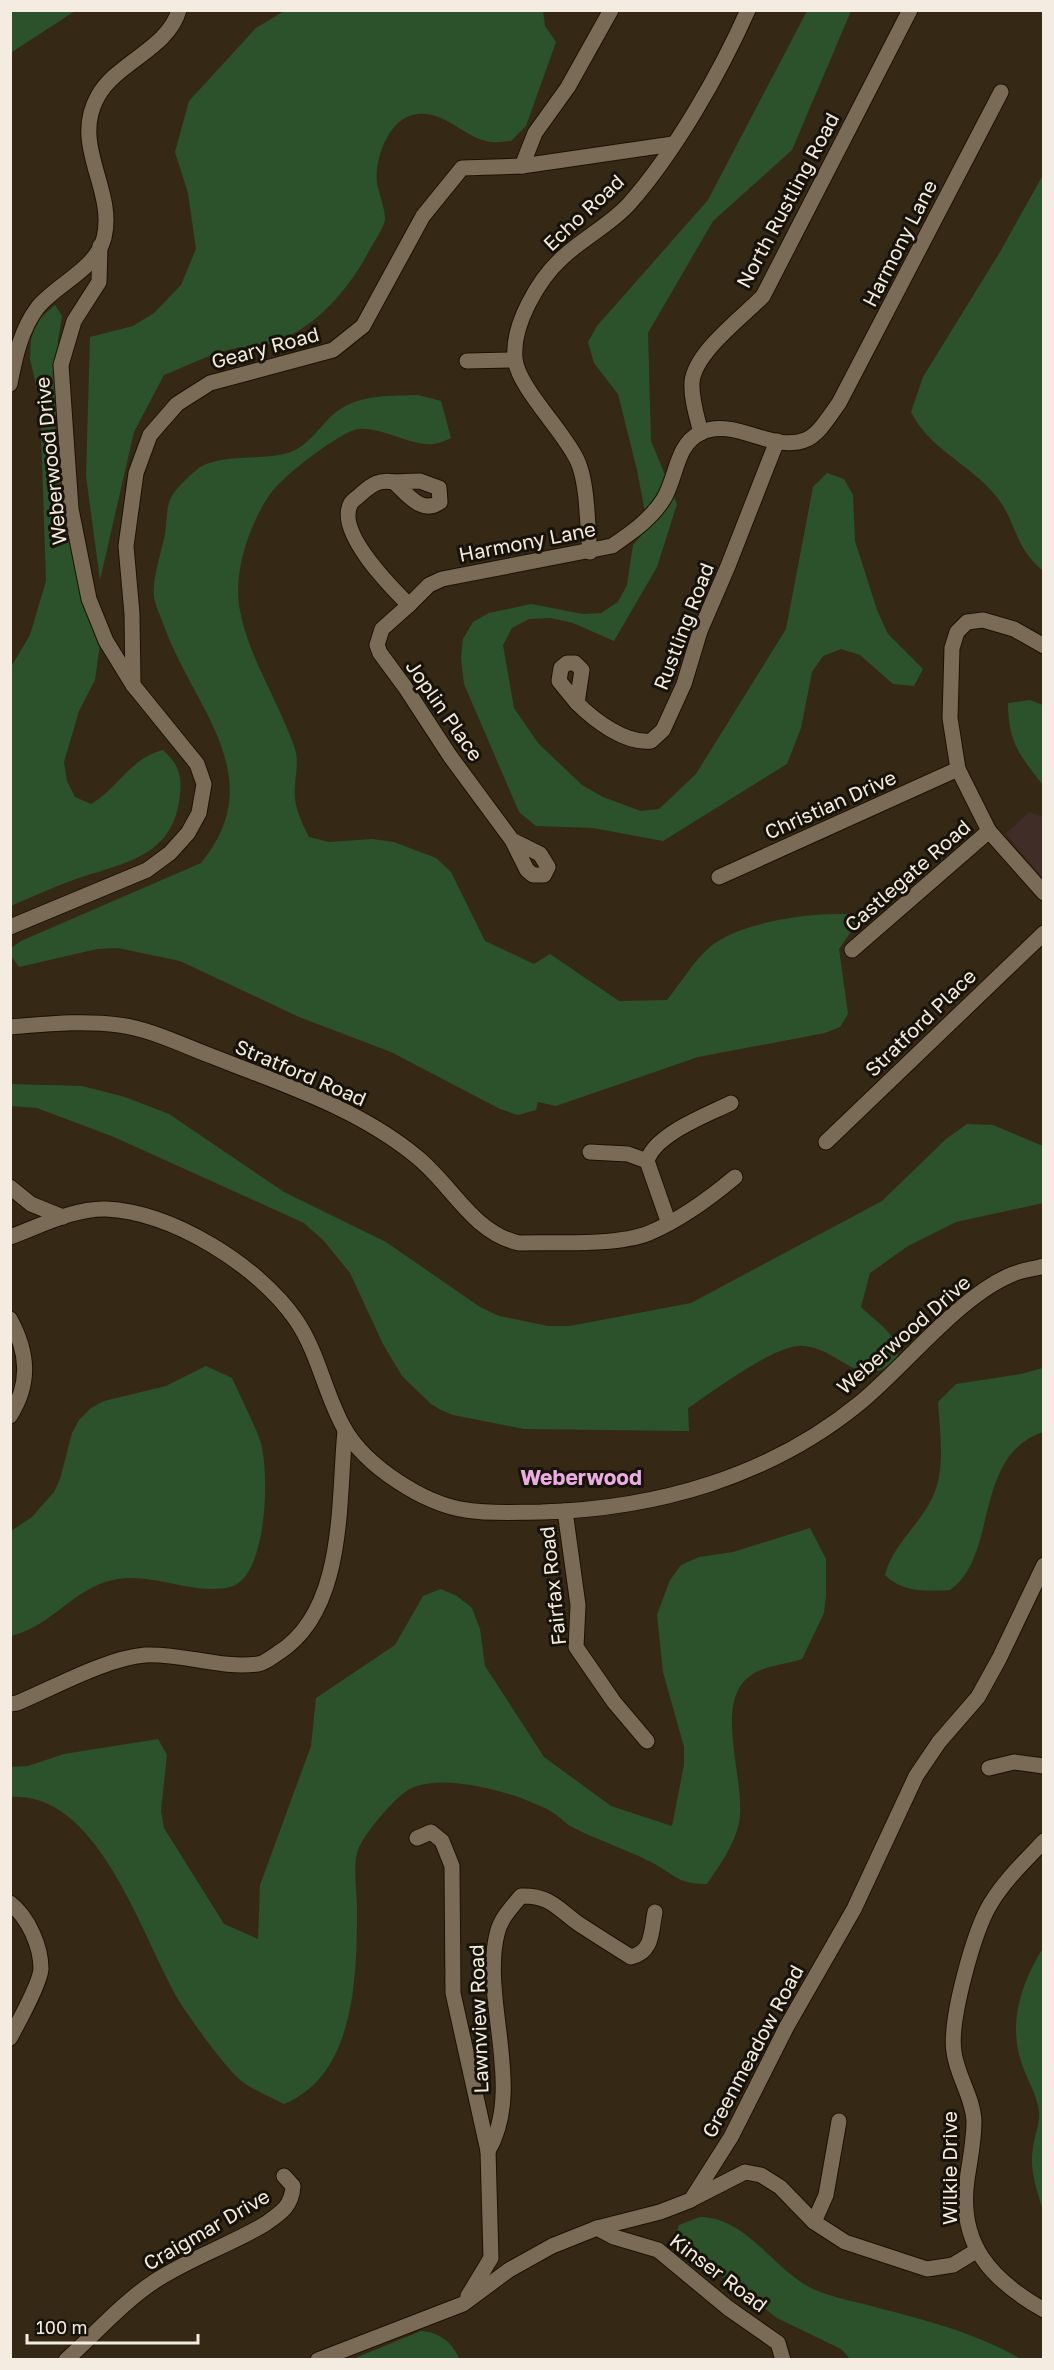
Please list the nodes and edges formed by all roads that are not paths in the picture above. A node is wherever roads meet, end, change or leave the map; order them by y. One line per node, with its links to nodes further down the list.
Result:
1 (179, 10): 8 (street, Weberwood Drive)
2 (610, 10): 7 (street)
3 (748, 10): 6 (street, Echo Road)
4 (910, 10): 12 (street, North Rustling Road)
5 (1000, 92): 13 (street, Harmony Lane)
6 (673, 144): 7 (street, Geary Road); 9 (street, Echo Road)
7 (522, 166): 18 (street, Geary Road)
8 (100, 246): 11 (street); 18 (street, Weberwood Drive)
9 (514, 360): 10 (street); 15 (street)
10 (467, 361)
11 (10, 384)
12 (701, 433): 13 (street, Harmony Lane); 15 (street, Harmony Lane)
13 (777, 441): 19 (street, Rustling Road)
14 (394, 482): 16 (street)
15 (590, 552): 16 (street, Harmony Lane)
16 (409, 605): 22 (street, Joplin Place)
17 (1044, 646): 20 (street)
18 (134, 685): 25 (street, Weberwood Drive)
19 (577, 703)
20 (958, 769): 21 (street); 23 (street, Christian Drive)
21 (989, 831): 24 (street); 27 (street, Castlegate Road)
22 (512, 840)
23 (719, 877)
24 (1044, 893)
25 (10, 927)
26 (1044, 933): 30 (street, Stratford Place)
27 (852, 950)
28 (10, 1027): 36 (street, Stratford Road)
29 (731, 1103): 32 (street)
30 (826, 1142)
31 (590, 1152): 32 (street)
32 (647, 1161): 36 (street)
33 (735, 1177): 36 (street, Stratford Road)
34 (10, 1187): 35 (street)
35 (63, 1217): 37 (street, Weberwood Drive); 41 (street, Weberwood Drive)
36 (668, 1221)
37 (10, 1237)
38 (1044, 1266): 42 (street, Weberwood Drive)
39 (10, 1319): 40 (street)
40 (10, 1416)
41 (345, 1431): 42 (street, Weberwood Drive); 44 (street)
42 (565, 1511): 45 (street, Fairfax Road)
43 (1044, 1565): 56 (street, Greenmeadow Road)
44 (10, 1704)
45 (647, 1741)
46 (1044, 1766): 47 (street)
47 (990, 1768)
48 (417, 1838): 54 (street, Lawnview Road)
49 (1044, 1840): 59 (street, Wilkie Drive)
50 (10, 1903): 52 (street)
51 (655, 1912): 54 (street, Lawnview Road)
52 (10, 2038)
53 (839, 2121): 57 (street)
54 (488, 2151): 60 (street, Lawnview Road)
55 (284, 2176): 62 (street, Craigmar Drive)
56 (691, 2200): 57 (street); 58 (street)
57 (814, 2222): 59 (street)
58 (597, 2228): 60 (street); 64 (street, Kinser Road)
59 (976, 2252): 61 (street, Wilkie Drive)
60 (463, 2304): 63 (street)
61 (1044, 2310)
62 (66, 2360)
63 (318, 2360)
64 (783, 2360)

